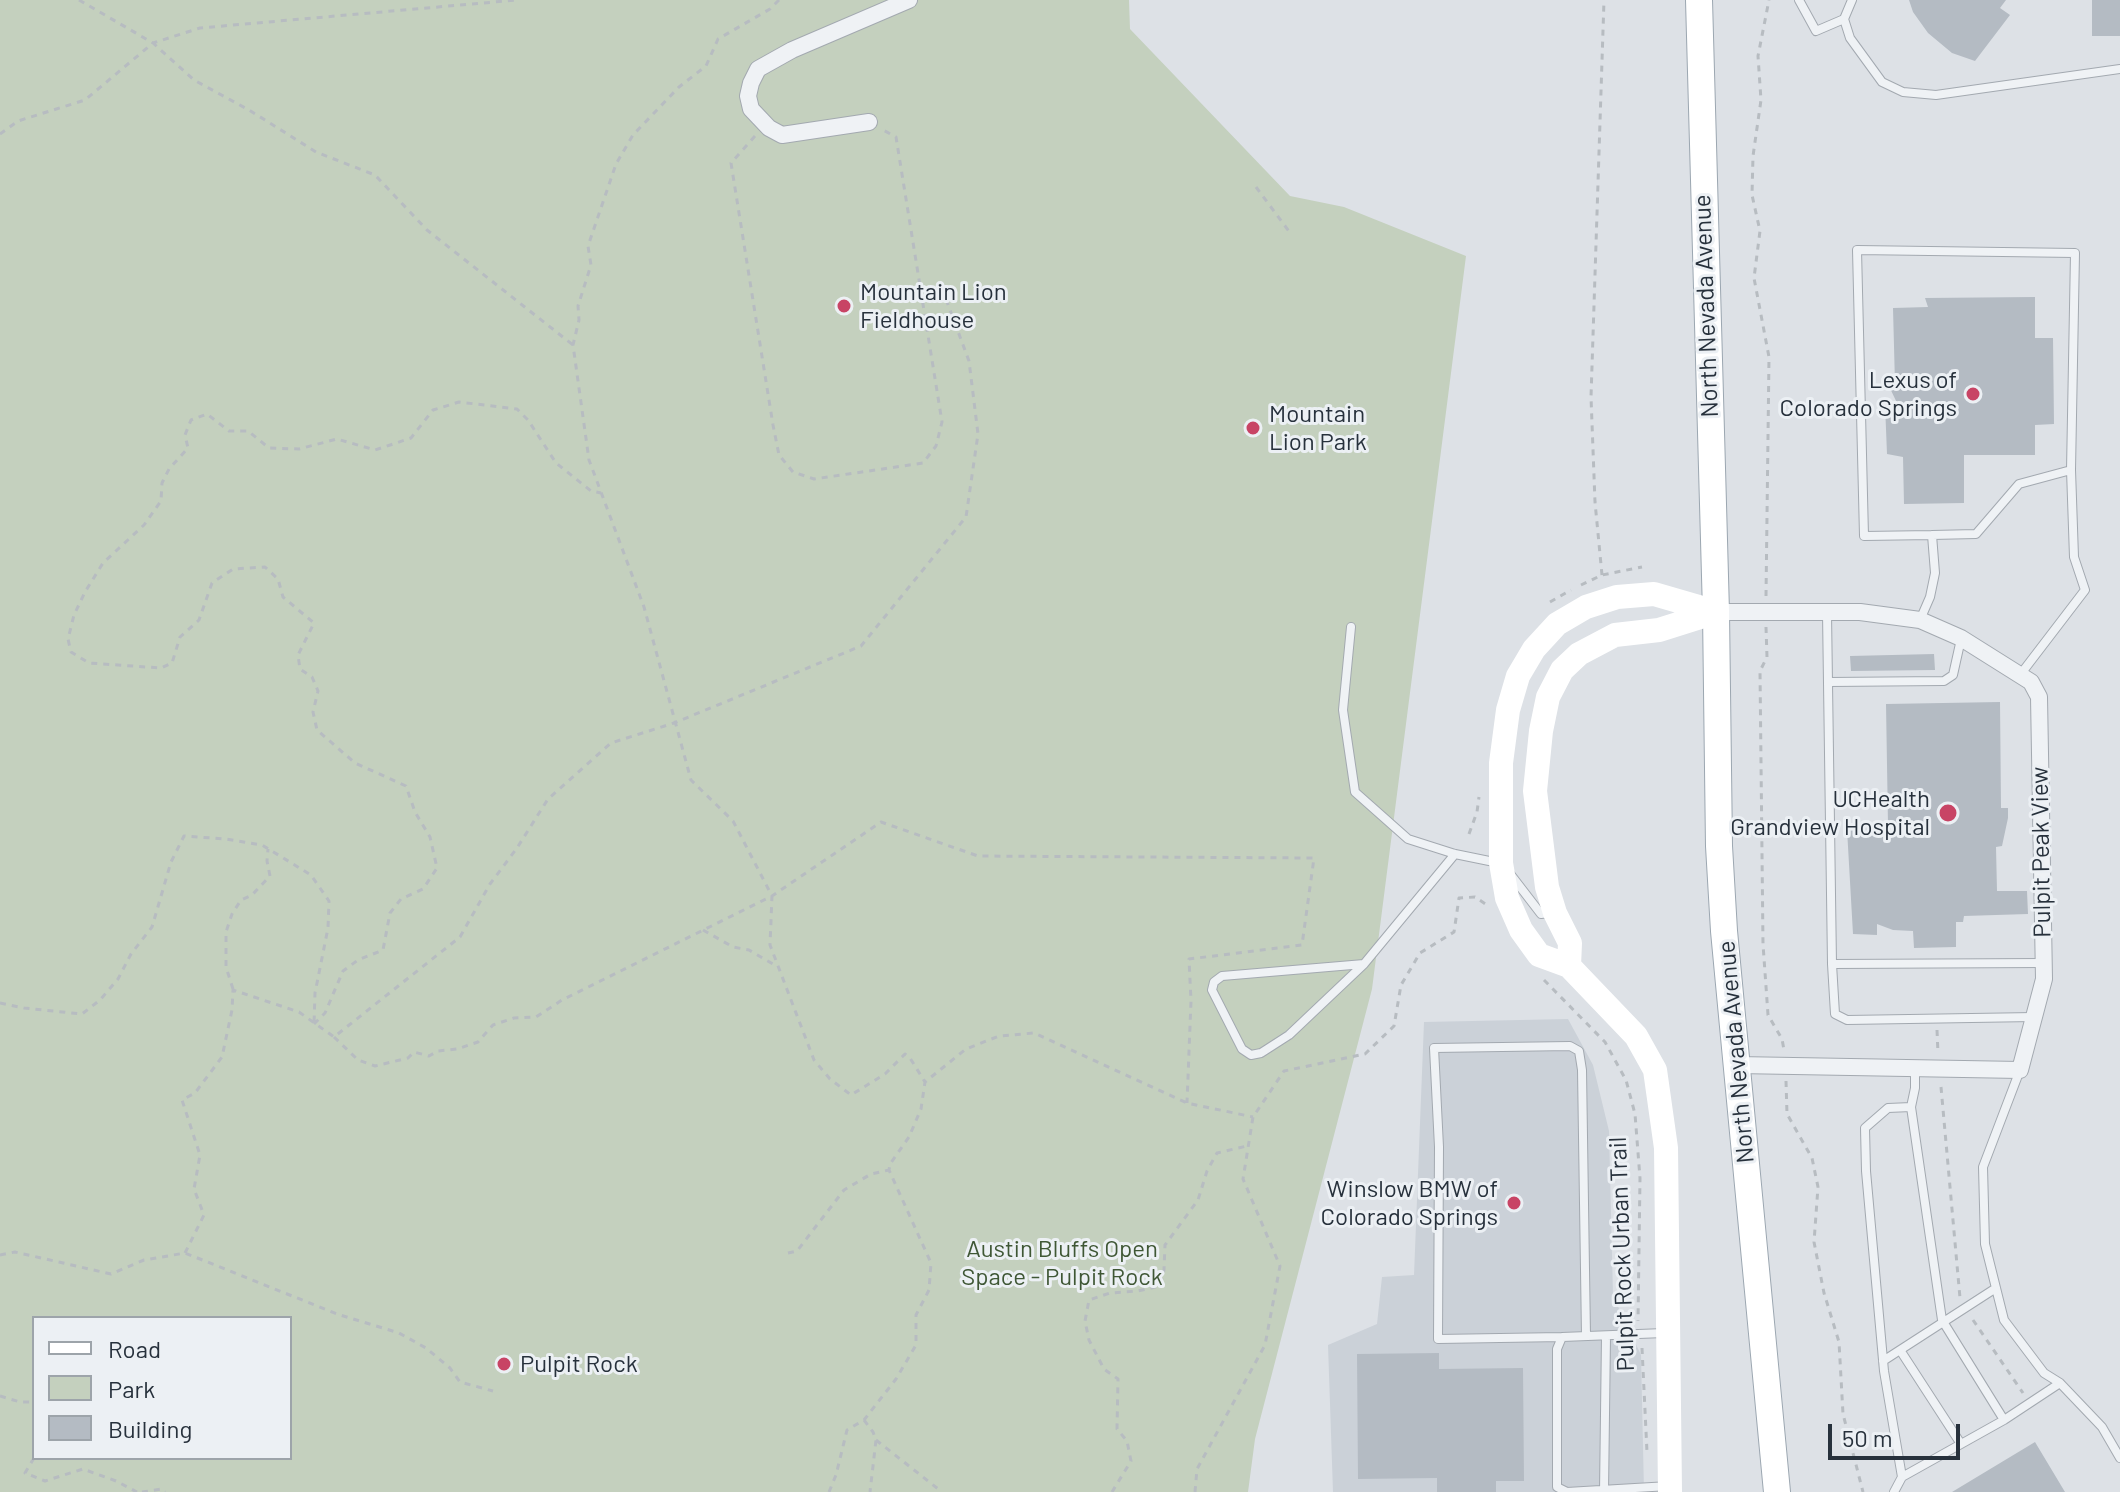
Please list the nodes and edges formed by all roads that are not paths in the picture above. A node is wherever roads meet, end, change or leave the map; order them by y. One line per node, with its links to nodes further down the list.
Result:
1 (909, 0): 7 (street)
2 (1699, 0): 10 (main road, North Nevada Avenue)
3 (1799, 0): 5 (lane)
4 (1852, 0): 5 (lane)
5 (1844, 19): 6 (lane)
6 (2120, 69)
7 (869, 122)
8 (2071, 470): 9 (lane); 9 (lane); 15 (lane)
9 (1932, 535): 12 (lane)
10 (1716, 612): 11 (street, Pulpit Peak View); 18 (main road); 19 (main road); 25 (main road, North Nevada Avenue)
11 (1827, 612): 12 (street, Pulpit Peak View); 16 (lane)
12 (1920, 620): 14 (street, Pulpit Peak View)
13 (1351, 627): 17 (lane)
14 (1961, 638): 15 (street, Pulpit Peak View); 16 (lane)
15 (2020, 675): 20 (street, Pulpit Peak View)
16 (1829, 682): 22 (lane)
17 (1455, 854): 18 (lane); 21 (lane)
18 (1501, 863): 19 (lane); 23 (main road)
19 (1555, 913): 23 (main road)
20 (2043, 963): 22 (lane); 24 (street, Pulpit Peak View)
21 (1364, 964): 21 (lane)
22 (1832, 964): 24 (lane)
23 (1569, 966): 31 (main road)
24 (2035, 1017): 27 (street, Pulpit Peak View)
25 (1737, 1065): 26 (street); 44 (main road, North Nevada Avenue)
26 (1915, 1068): 27 (street); 28 (lane)
27 (2020, 1070): 29 (lane)
28 (1911, 1107): 30 (lane); 36 (lane)
29 (1996, 1288): 30 (lane); 37 (lane)
30 (1943, 1322): 35 (lane); 38 (lane)
31 (1668, 1333): 33 (lane); 42 (main road)
32 (1586, 1336): 33 (lane); 34 (lane); 34 (lane)
33 (1606, 1336): 43 (lane)
34 (1562, 1337): 43 (lane)
35 (1900, 1350): 36 (lane); 39 (lane)
36 (1883, 1361): 41 (lane)
37 (2060, 1383): 38 (lane); 40 (lane)
38 (2004, 1420): 39 (lane)
39 (1961, 1444): 41 (lane)
40 (2120, 1458)
41 (1902, 1477): 45 (lane)
42 (1663, 1488): 43 (lane)
43 (1604, 1491)
44 (1777, 1492)
45 (1894, 1492)

